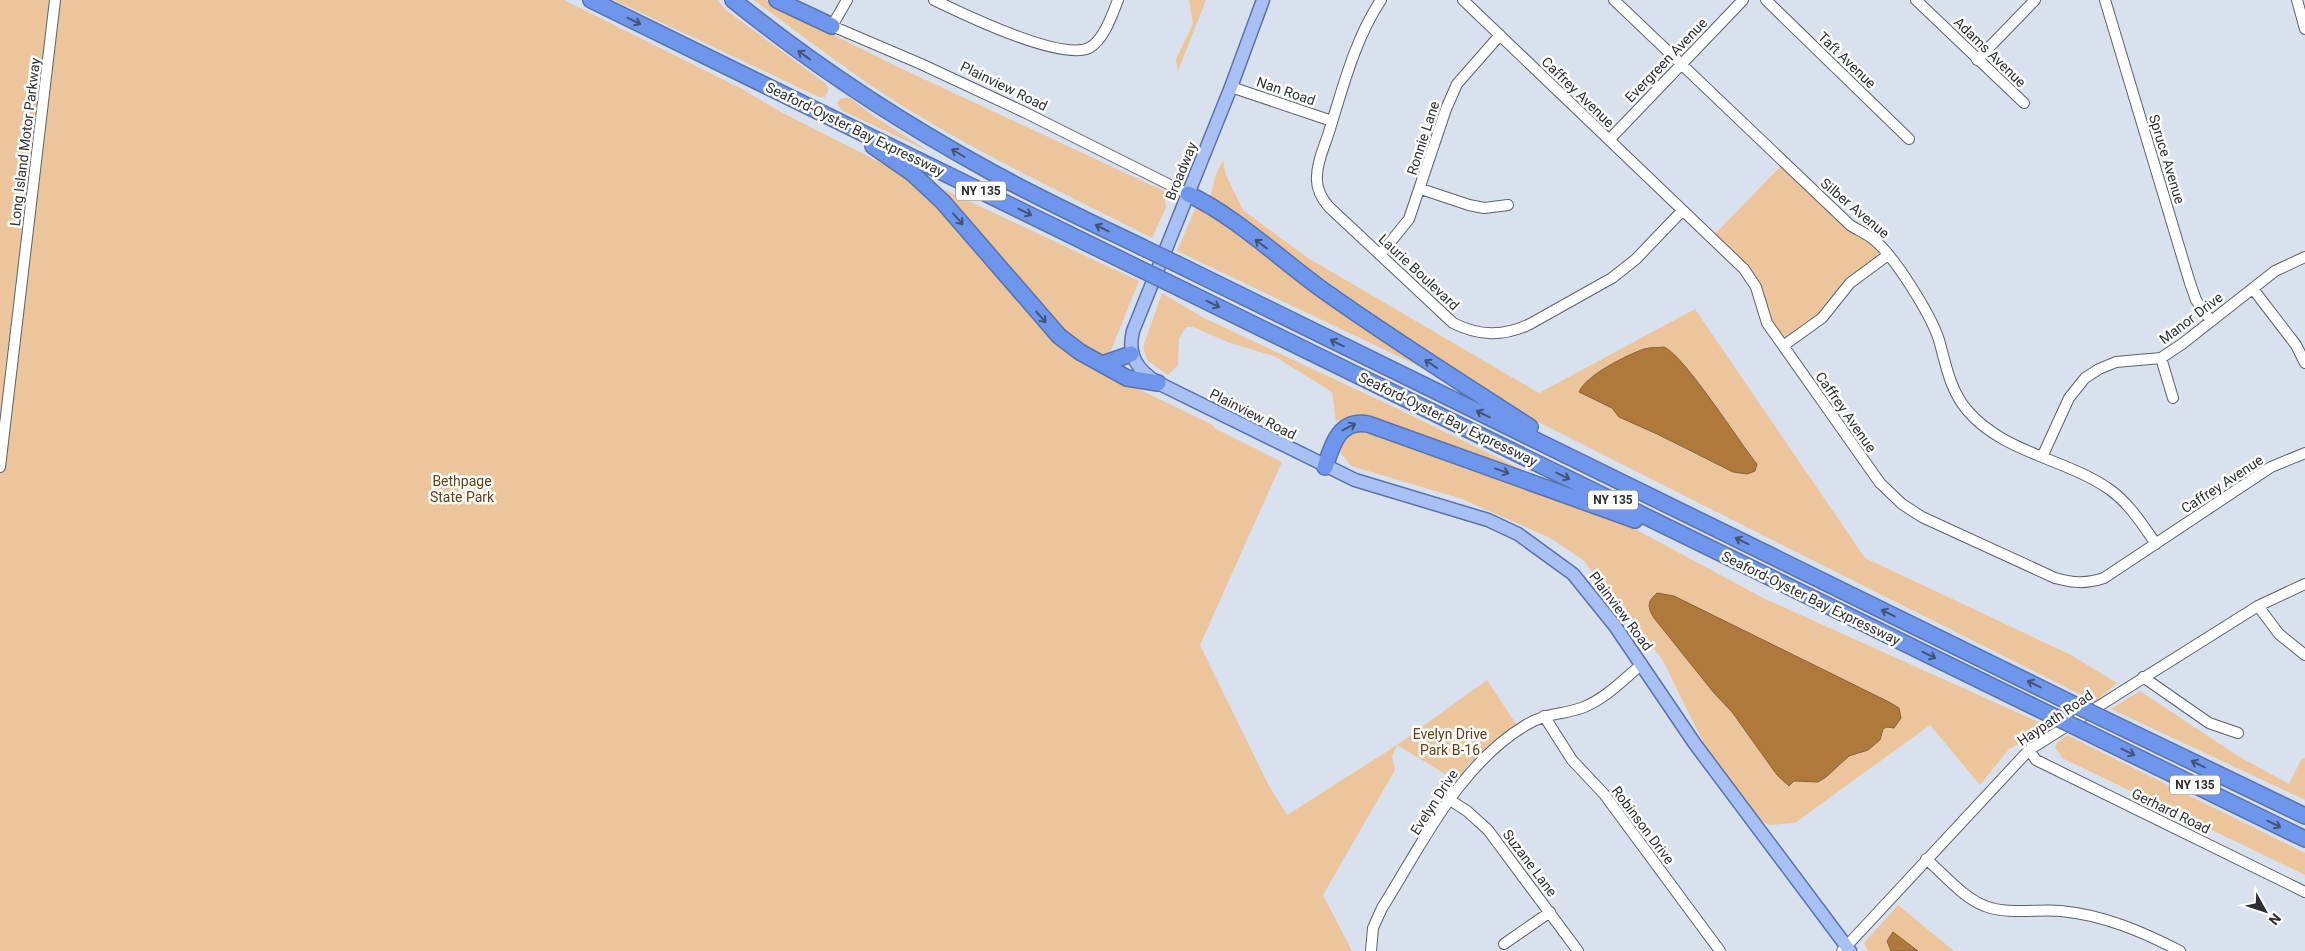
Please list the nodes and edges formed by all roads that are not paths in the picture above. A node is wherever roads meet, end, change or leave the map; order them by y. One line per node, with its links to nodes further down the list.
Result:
1 (55, 0): 48 (street, Long Island Motor Parkway)
2 (590, 0): 25 (highway, Seaford-Oyster Bay Expressway / NY 135, one-way to 25)
3 (733, 0): 47 (highway, Seaford-Oyster Bay Expressway / NY 135, one-way to 3, bridge)
4 (777, 0): 18 (highway)
5 (847, 0): 18 (street)
6 (934, 0): 7 (street)
7 (1118, 0)
8 (1263, 0): 23 (main road, Broadway)
9 (1380, 0): 26 (street, Laurie Boulevard)
10 (1463, 0): 20 (street, Caffrey Avenue)
11 (1614, 0): 22 (street, Silber Avenue)
12 (1743, 0): 22 (street, Evergreen Avenue)
13 (1766, 0): 27 (street, Taft Avenue)
14 (1916, 0): 21 (street, Adams Avenue)
15 (2035, 0): 21 (street)
16 (2105, 0): 37 (street, Spruce Avenue)
17 (2297, 0): 19 (street)
18 (832, 26): 30 (street, Plainview Road)
19 (2305, 29)
20 (1500, 35): 28 (street, Caffrey Avenue); 29 (street, Ronnie Lane)
21 (1977, 60): 24 (street, Adams Avenue)
22 (1681, 65): 28 (street, Evergreen Avenue); 34 (street, Silber Avenue)
23 (1231, 87): 26 (street, Nan Road); 30 (main road, Broadway)
24 (2024, 103)
25 (824, 114): 42 (highway, one-way to 42); 50 (highway, Seaford-Oyster Bay Expressway / NY 135, one-way to 50, bridge)
26 (1332, 121): 33 (street, Laurie Boulevard)
27 (1909, 139)
28 (1609, 140): 32 (street, Caffrey Avenue)
29 (1421, 188): 31 (street); 33 (street, Ronnie Lane)
30 (1188, 194): 39 (main road, Broadway); 47 (highway, one-way to 30)
31 (1508, 205)
32 (1682, 211): 33 (street, Laurie Boulevard); 38 (street, Caffrey Avenue)
33 (1380, 255)
34 (1888, 255): 38 (street); 46 (street, Silber Avenue)
35 (2305, 257): 36 (street, Manor Drive)
36 (2253, 289): 37 (street, Manor Drive); 41 (street)
37 (2211, 322): 40 (street, Manor Drive)
38 (1783, 346): 51 (street, Caffrey Avenue)
39 (1131, 354): 42 (highway); 43 (main road, Plainview Road)
40 (2160, 358): 44 (street); 46 (street, Manor Drive)
41 (2305, 363)
42 (1102, 364): 43 (highway)
43 (1158, 383): 49 (main road, Plainview Road)
44 (2173, 398)
45 (2305, 453): 51 (street, Caffrey Avenue)
46 (2042, 457): 51 (street, Silber Avenue)
47 (1590, 466): 61 (highway, Seaford-Oyster Bay Expressway / NY 135, one-way to 47, bridge)
48 (0, 467)
49 (1325, 467): 50 (highway, one-way to 50); 55 (main road, Plainview Road)
50 (1702, 544): 62 (highway, Seaford-Oyster Bay Expressway / NY 135, one-way to 62, bridge)
51 (2156, 544)
52 (2305, 584): 53 (street, Haypath Road)
53 (2258, 606): 54 (street); 56 (street, Haypath Road)
54 (2305, 655)
55 (1642, 664): 57 (street, Evelyn Drive); 67 (main road, Plainview Road)
56 (2143, 677): 58 (street); 59 (street, Haypath Road)
57 (1544, 716): 60 (street, Evelyn Drive); 70 (street, Robinson Drive)
58 (2238, 733)
59 (2028, 750): 63 (street, Haypath Road); 64 (street, Gerhard Road)
60 (1450, 800): 65 (street, Suzane Lane); 68 (street, Evelyn Drive)
61 (2305, 816)
62 (2305, 839)
63 (1926, 859): 67 (street, Haypath Road); 71 (street)
64 (2305, 892)
65 (1550, 912): 66 (street); 69 (street, Suzane Lane)
66 (1504, 944)
67 (1846, 949)
68 (1371, 951)
69 (1578, 951)
70 (1720, 951)
71 (2180, 951)

